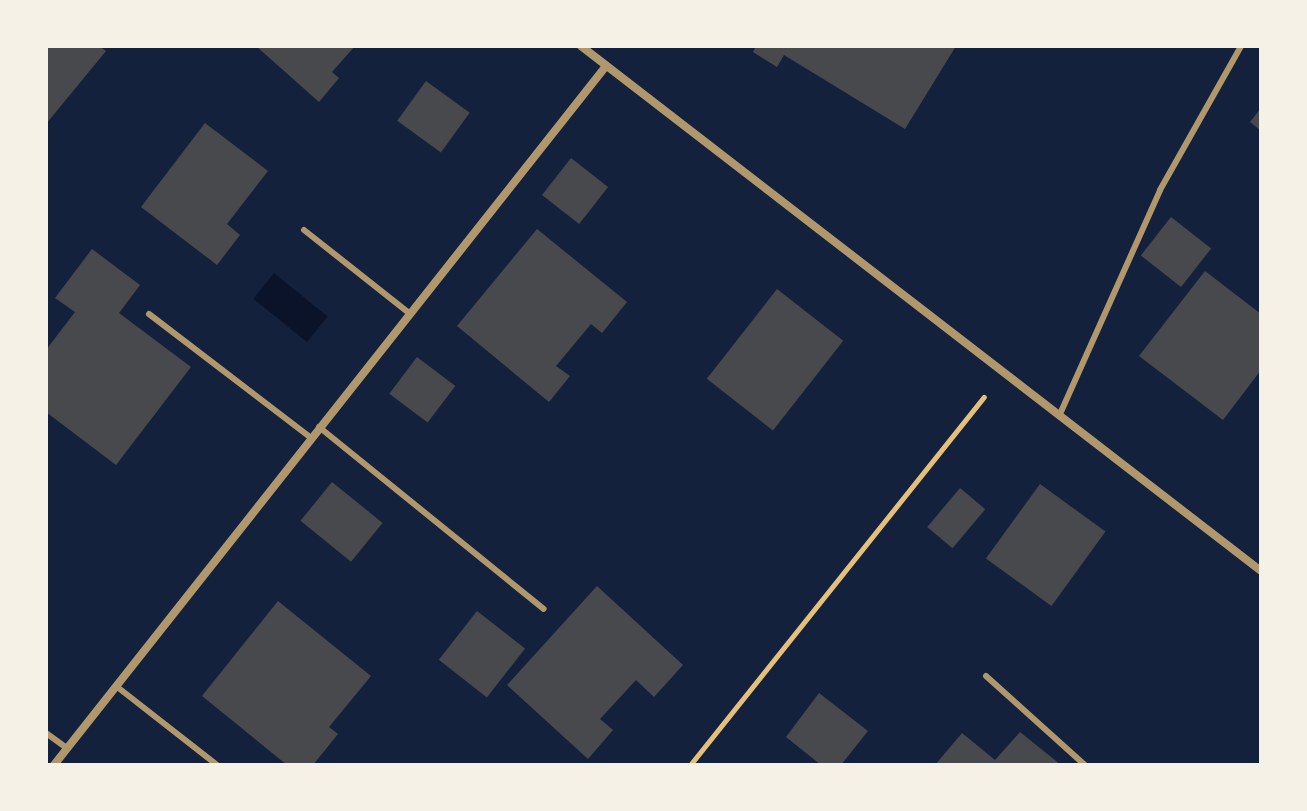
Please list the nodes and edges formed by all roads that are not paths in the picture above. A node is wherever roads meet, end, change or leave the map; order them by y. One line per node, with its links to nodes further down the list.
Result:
1 (581, 46): 3 (street)
2 (1241, 46): 7 (lane)
3 (606, 66): 5 (street); 7 (street)
4 (304, 230): 5 (lane)
5 (409, 313): 8 (street)
6 (149, 314): 9 (lane)
7 (1060, 414): 10 (street)
8 (319, 427): 9 (street); 11 (lane)
9 (311, 438): 13 (street)
10 (1261, 571)
11 (544, 609)
12 (986, 676): 18 (lane)
13 (116, 686): 15 (street); 17 (lane)
14 (46, 733): 15 (lane)
15 (67, 748): 16 (street)
16 (54, 765)
17 (217, 765)
18 (1085, 765)

